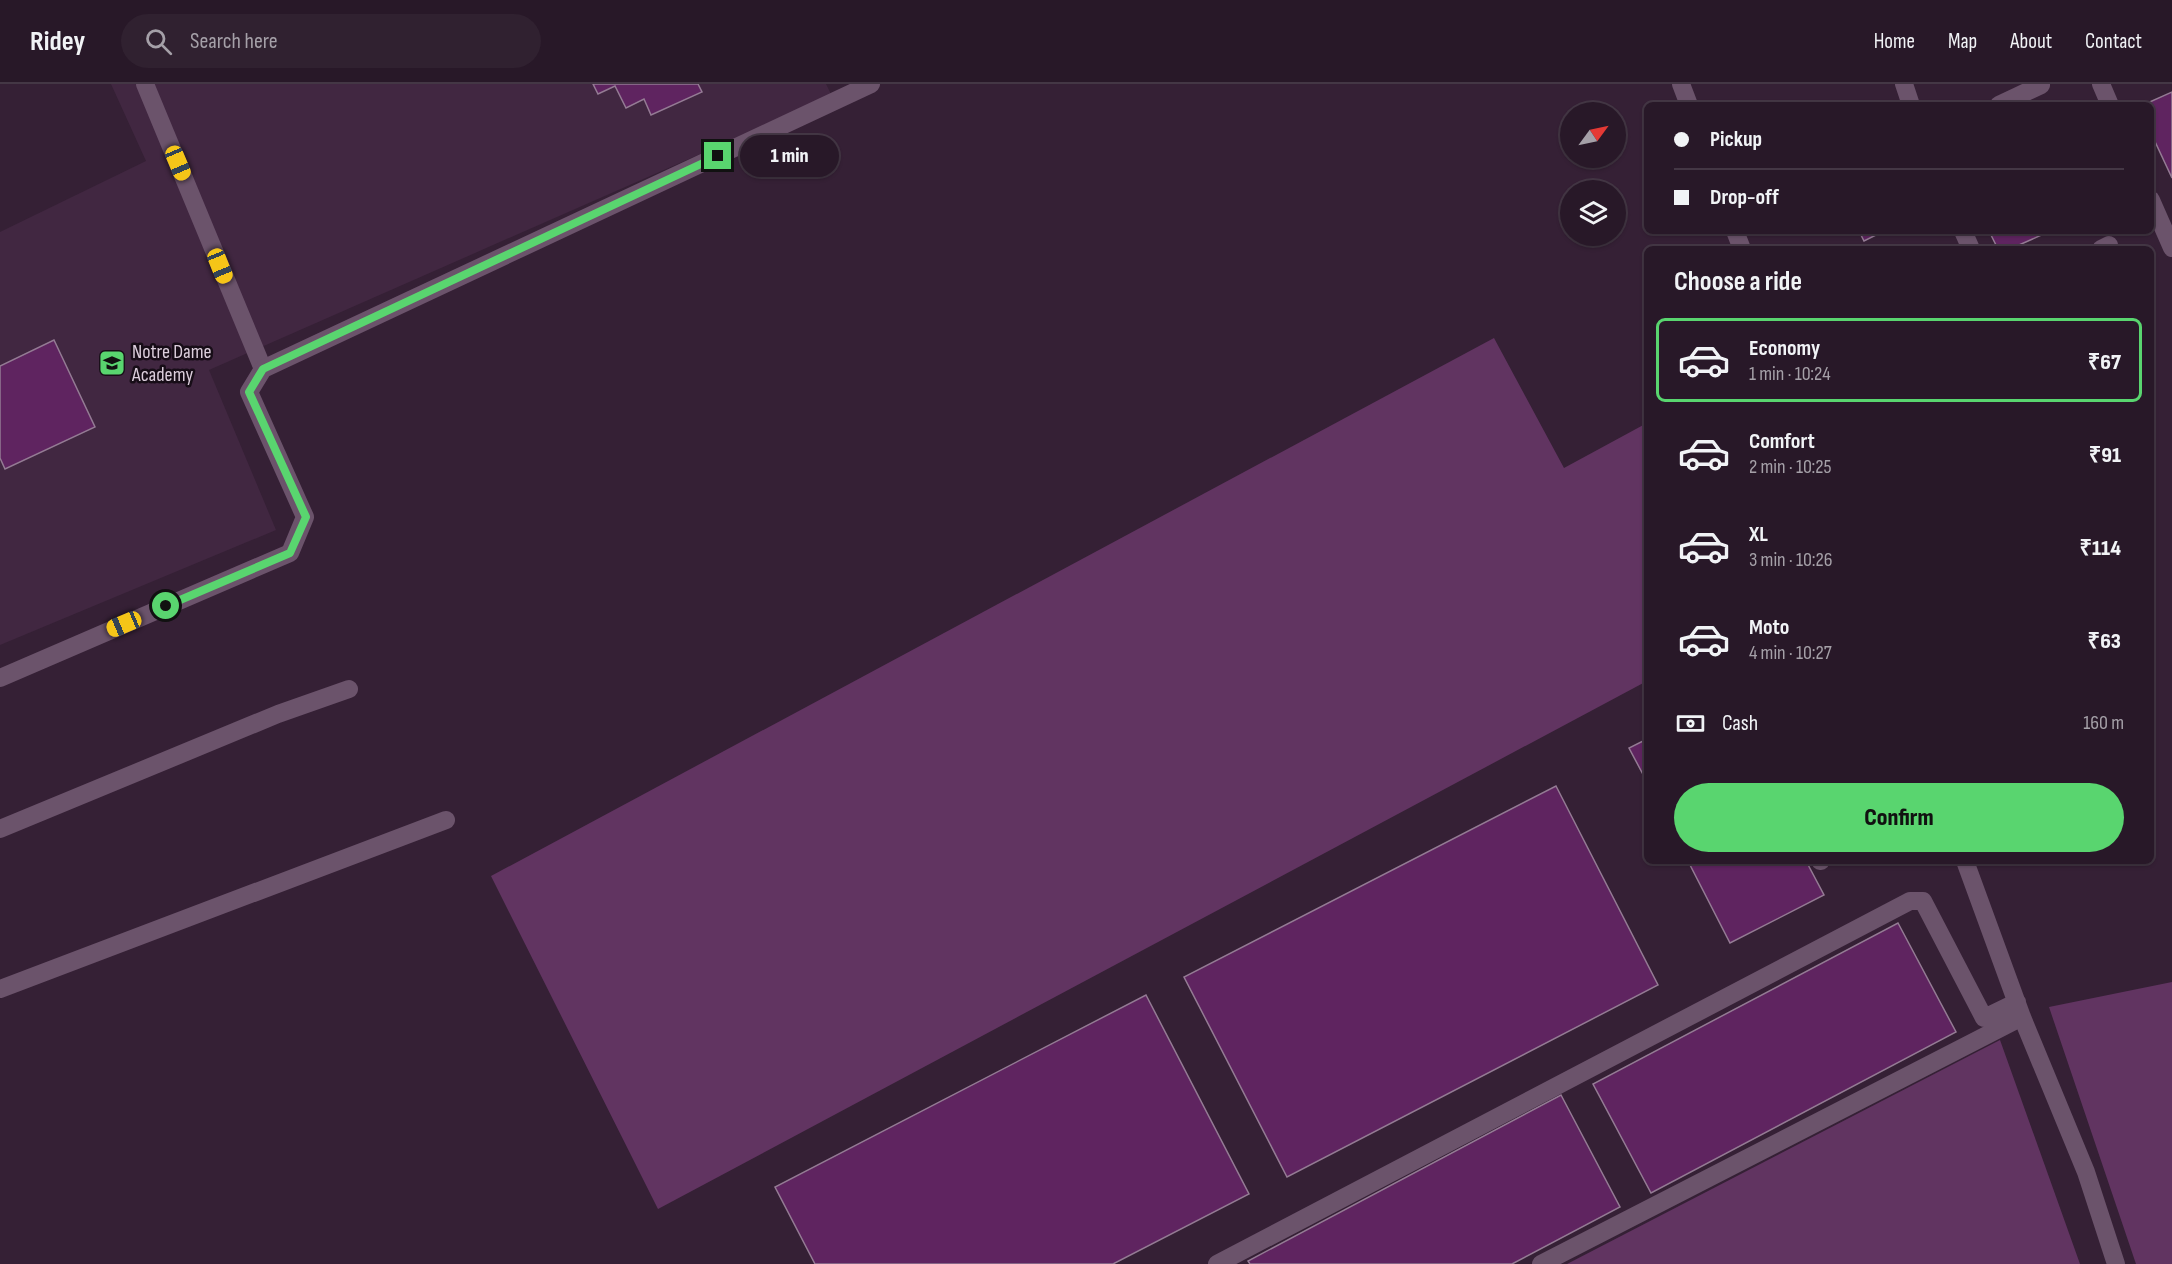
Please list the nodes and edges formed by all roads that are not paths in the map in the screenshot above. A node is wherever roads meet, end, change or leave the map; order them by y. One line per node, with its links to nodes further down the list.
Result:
1 (145, 84): 13 (street)
2 (871, 84): 13 (street)
3 (1682, 84): 7 (street)
4 (1904, 84): 8 (street)
5 (2101, 84): 10 (street)
6 (2041, 85): 9 (street)
7 (1688, 102)
8 (1910, 102)
9 (2005, 102)
10 (2109, 102)
11 (2154, 207): 12 (street)
12 (2172, 248)
13 (263, 369): 14 (street)
14 (0, 678)
15 (349, 689): 17 (street)
16 (446, 820): 19 (street)
17 (0, 829)
18 (1966, 864): 20 (street)
19 (0, 989)
20 (2019, 1010): 21 (street); 24 (street)
21 (1987, 1025): 22 (street); 23 (street)
22 (1217, 1264)
23 (1541, 1264)
24 (2116, 1264)

